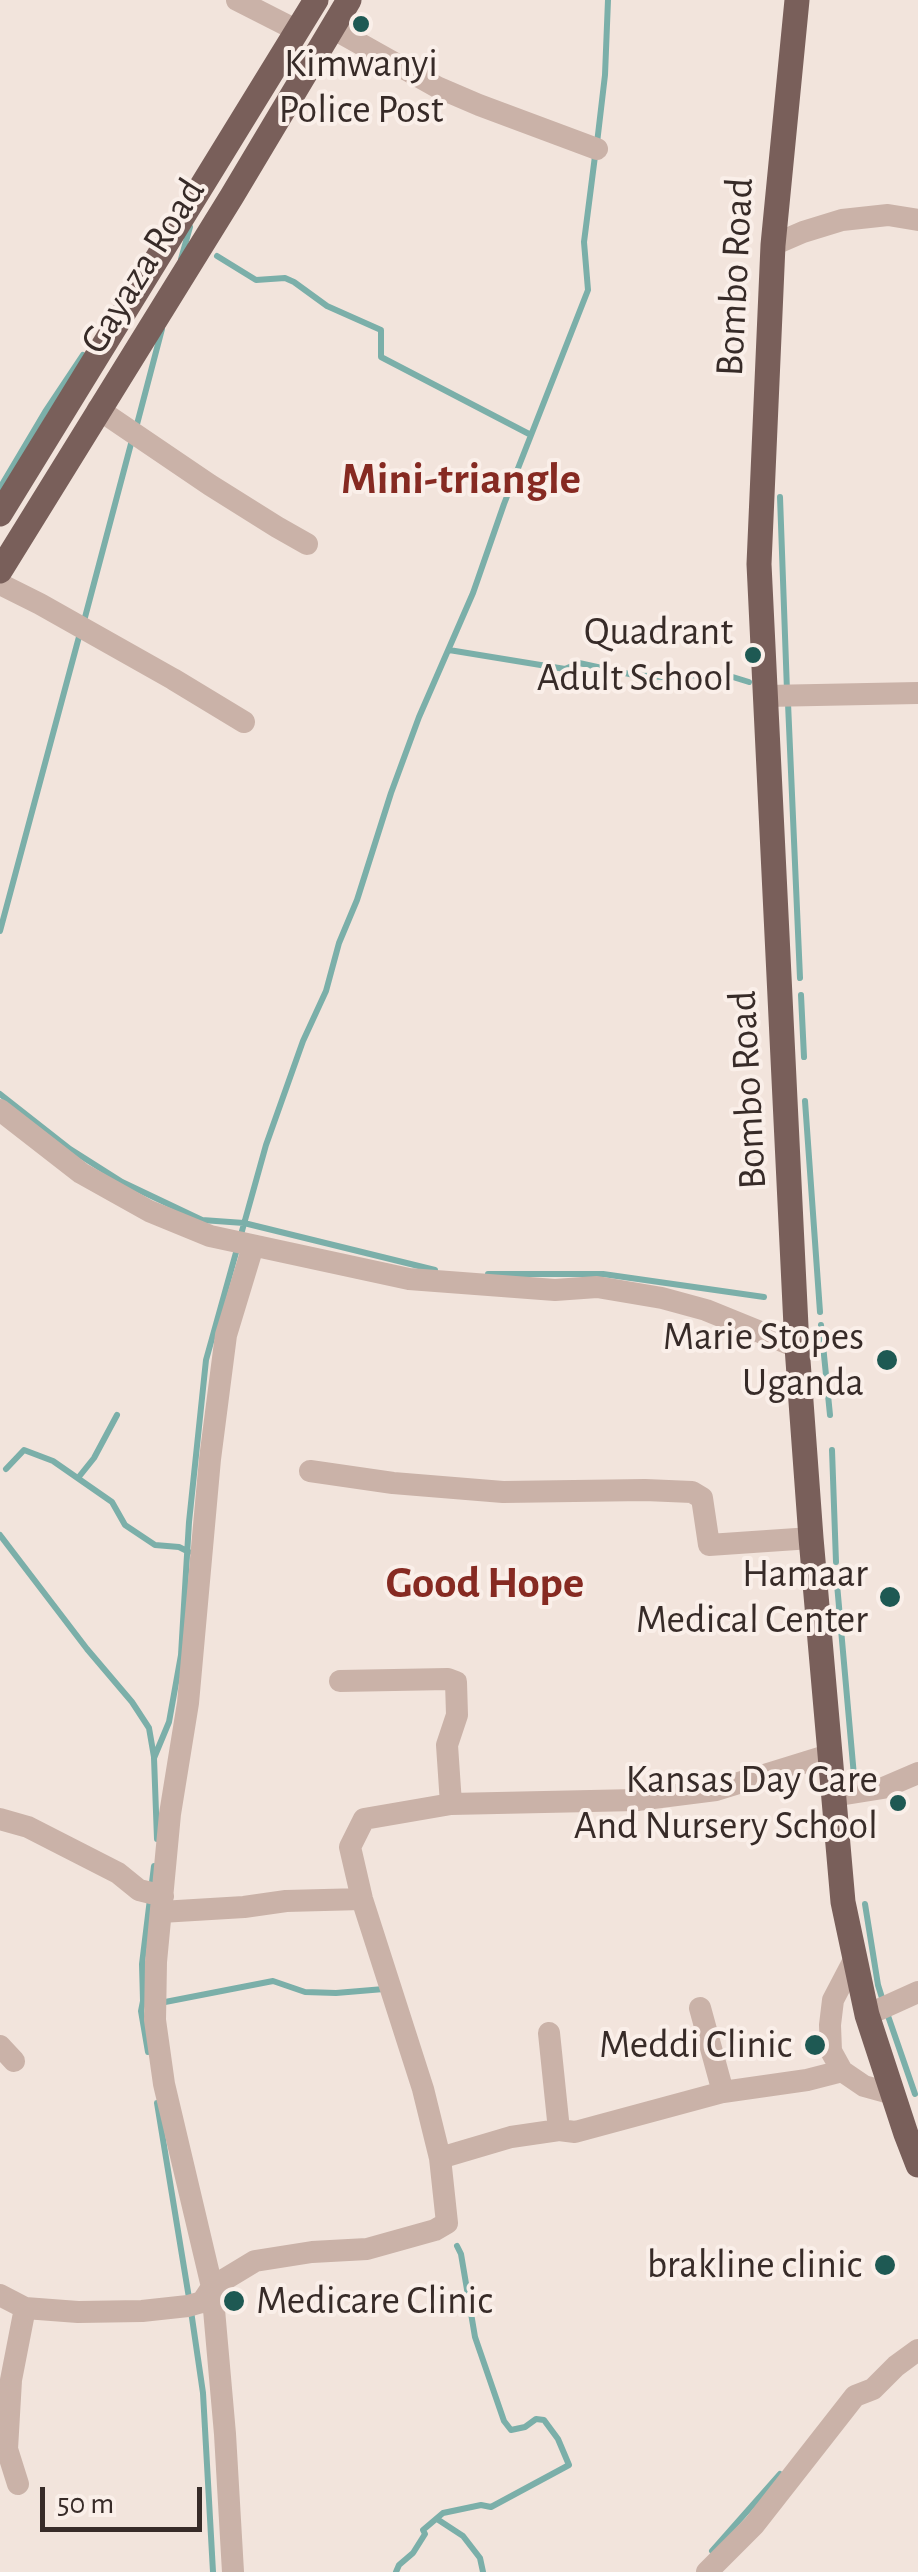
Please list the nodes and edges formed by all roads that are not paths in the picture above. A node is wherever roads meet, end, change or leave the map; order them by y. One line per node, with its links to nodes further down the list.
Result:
1 (236, 0): 6 (street)
2 (316, 0): 6 (main road, Gayaza Road)
3 (349, 0): 5 (main road, Gayaza Road)
4 (797, 0): 9 (main road, Bombo Road)
5 (332, 28): 7 (street); 10 (main road, Gayaza Road)
6 (298, 30): 11 (main road, Gayaza Road)
7 (597, 149)
8 (918, 220): 9 (street)
9 (773, 245): 16 (main road, Bombo Road)
10 (98, 408): 12 (street); 13 (main road, Gayaza Road)
11 (0, 514)
12 (307, 544)
13 (0, 571)
14 (0, 584): 17 (street)
15 (918, 693): 16 (street)
16 (766, 696): 20 (main road, Bombo Road)
17 (244, 722)
18 (0, 1110): 19 (street)
19 (240, 1242): 20 (street); 29 (street)
20 (797, 1347): 22 (main road, Bombo Road)
21 (310, 1471): 22 (street)
22 (811, 1538): 24 (main road, Bombo Road)
23 (340, 1681): 27 (street)
24 (830, 1755): 26 (main road, Bombo Road); 27 (street)
25 (918, 1773): 26 (street)
26 (833, 1796): 31 (main road, Bombo Road)
27 (451, 1804): 30 (street)
28 (4, 1824): 29 (street)
29 (156, 1898): 30 (street); 43 (street)
30 (362, 1899): 40 (street)
31 (855, 1958): 34 (main road, Bombo Road); 36 (street)
32 (918, 1992): 34 (street)
33 (700, 2008): 37 (street)
34 (868, 2015): 38 (main road, Bombo Road)
35 (549, 2033): 39 (street)
36 (842, 2071): 37 (street); 38 (street)
37 (723, 2092): 39 (street)
38 (893, 2094): 41 (main road, Bombo Road)
39 (560, 2130): 40 (street)
40 (440, 2158): 43 (street)
41 (918, 2164)
42 (0, 2295): 44 (street)
43 (200, 2298): 44 (street); 47 (street)
44 (25, 2308): 46 (street)
45 (918, 2350): 48 (street)
46 (18, 2484)
47 (233, 2572)
48 (707, 2572)

